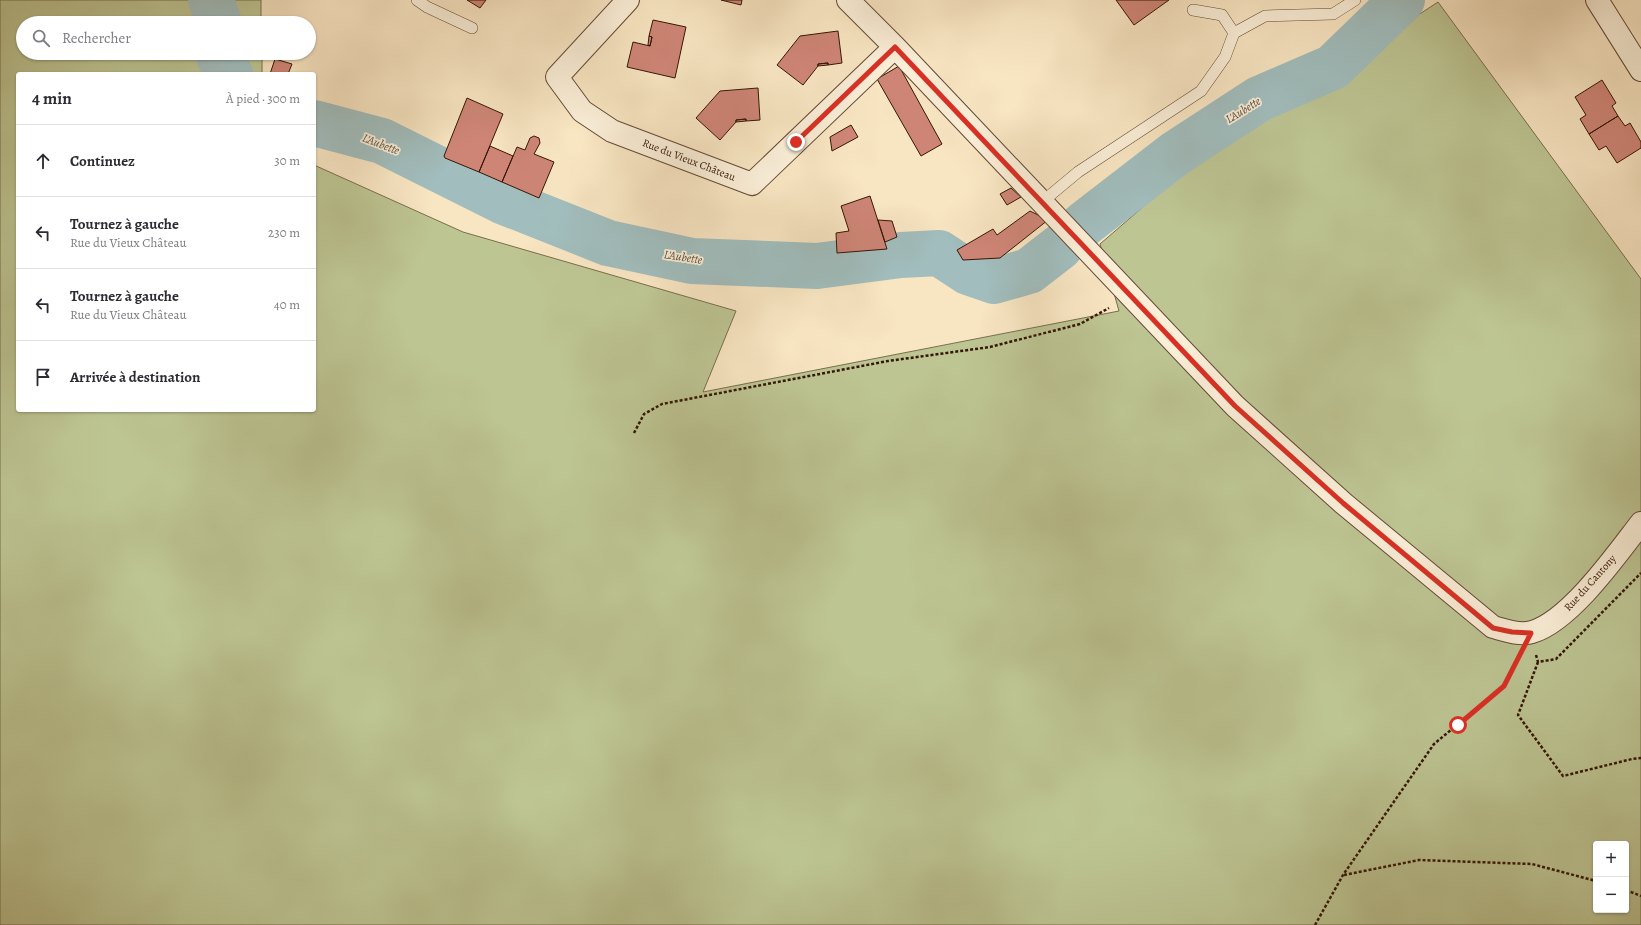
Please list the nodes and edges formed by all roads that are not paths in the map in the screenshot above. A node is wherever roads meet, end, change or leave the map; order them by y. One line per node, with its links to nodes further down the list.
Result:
1 (417, 0): 7 (lane)
2 (628, 0): 9 (street, Rue du Vieux Château)
3 (848, 0): 9 (street)
4 (1355, 0): 8 (lane)
5 (1597, 0): 10 (street)
6 (1193, 10): 8 (lane)
7 (472, 28)
8 (1234, 32): 11 (lane)
9 (895, 47): 11 (street)
10 (1641, 70)
11 (1042, 202): 12 (street, Rue du Cantony)
12 (1641, 523)

